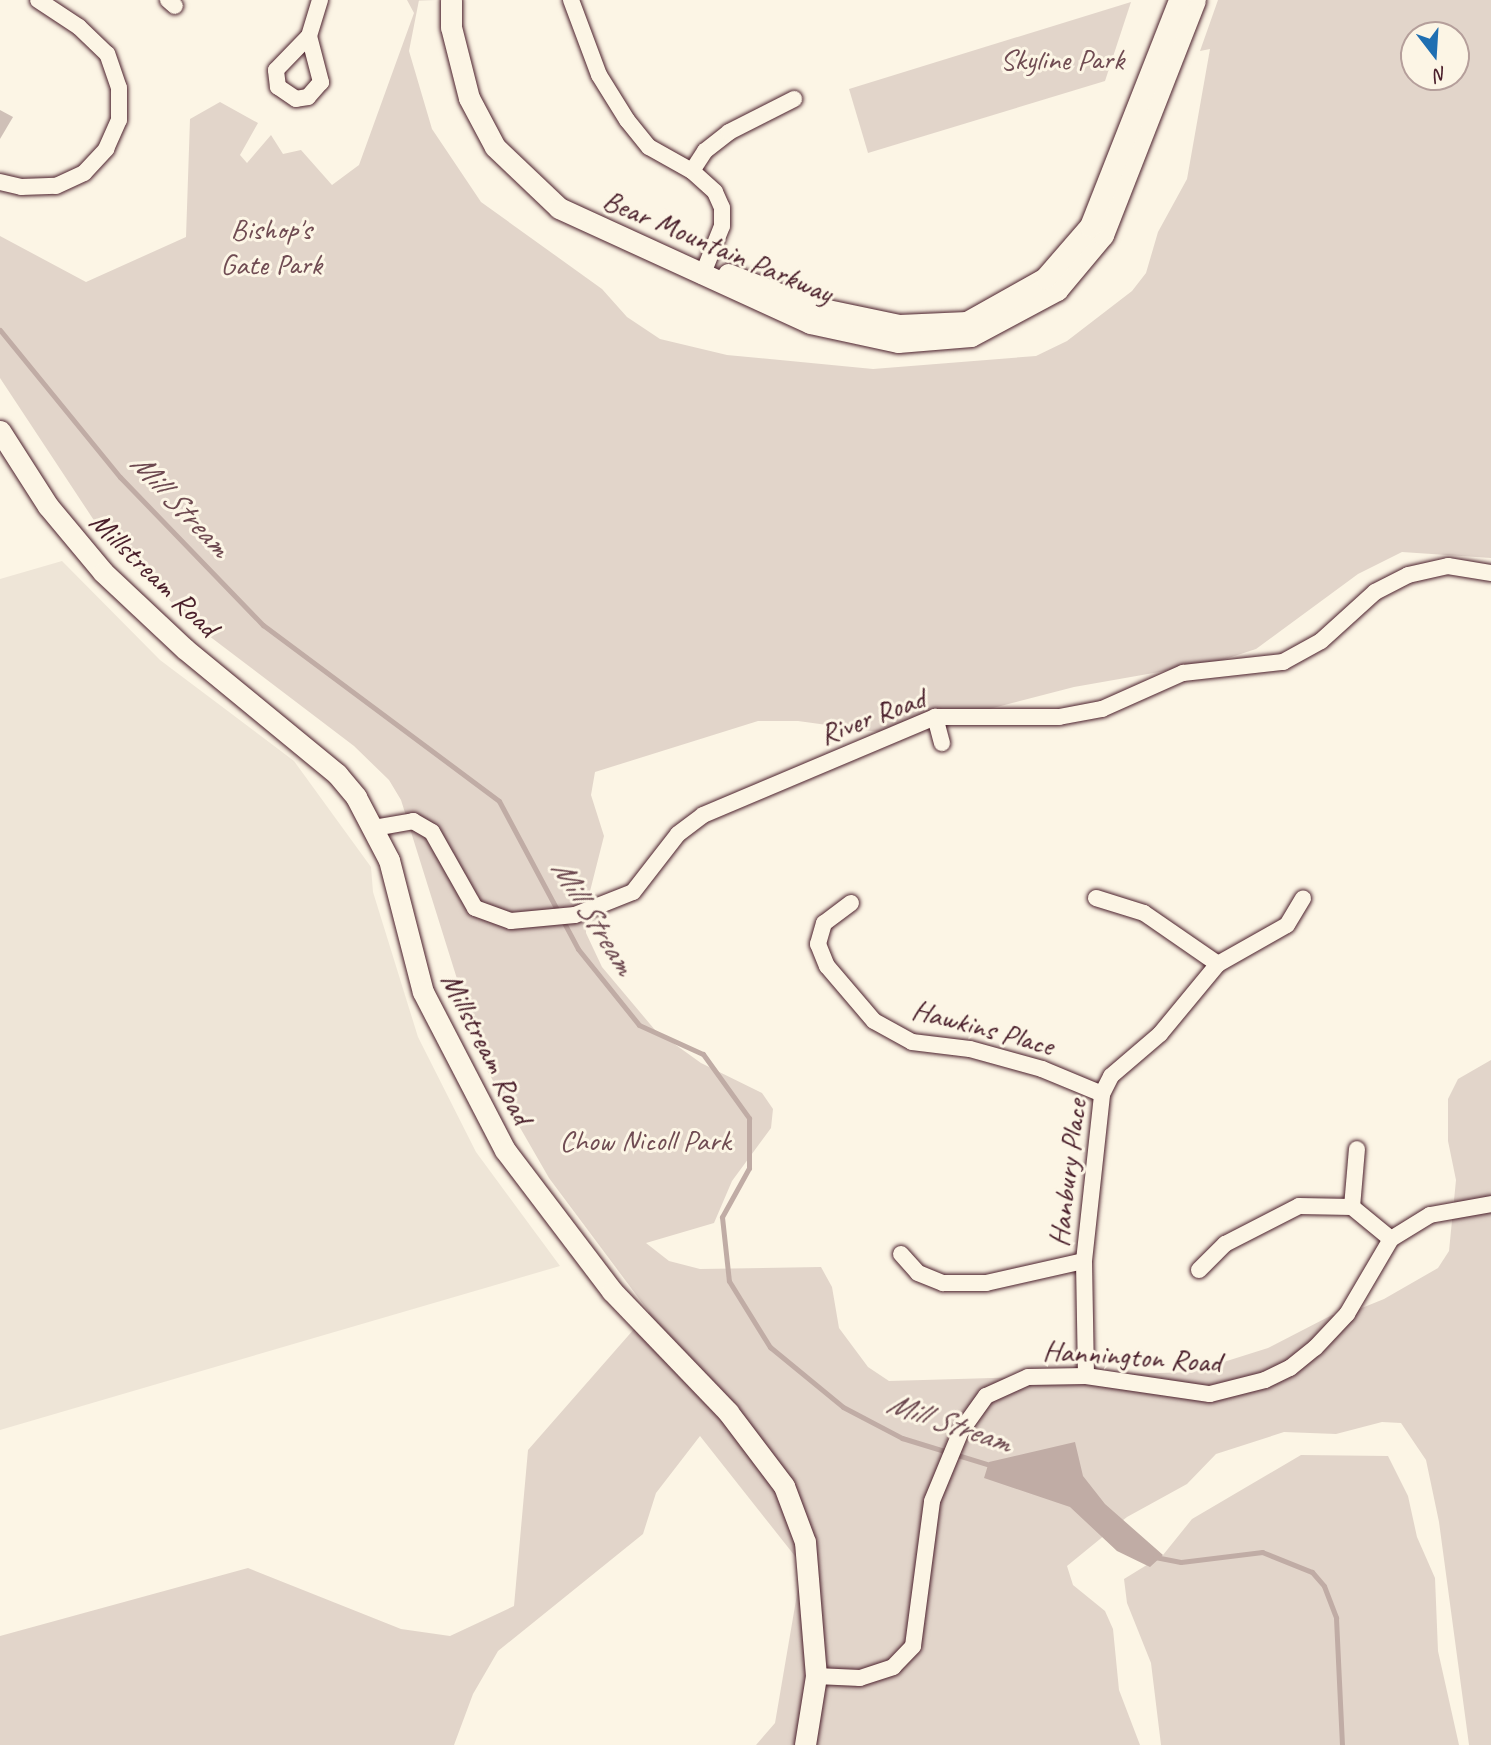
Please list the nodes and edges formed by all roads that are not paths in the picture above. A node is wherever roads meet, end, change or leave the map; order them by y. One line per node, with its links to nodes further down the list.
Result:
1 (38, 0): 11 (street)
2 (320, 0): 8 (street)
3 (451, 0): 12 (street, Bear Mountain Parkway)
4 (465, 0): 12 (street, Bear Mountain Parkway)
5 (570, 0): 10 (street)
6 (1179, 0): 12 (street, Bear Mountain Parkway)
7 (1195, 0): 12 (street, Bear Mountain Parkway)
8 (309, 36)
9 (794, 99): 10 (street)
10 (692, 171): 12 (street)
11 (0, 182)
12 (705, 270)
13 (0, 431): 17 (street, Millstream Road)
14 (1491, 573): 15 (street, River Road)
15 (935, 717): 16 (street); 17 (street, River Road)
16 (942, 743)
17 (374, 828): 31 (street, Millstream Road)
18 (1096, 898): 21 (street)
19 (1303, 898): 21 (street, Hanbury Place)
20 (851, 903): 22 (street, Hawkins Place)
21 (1218, 964): 22 (street, Hanbury Place)
22 (1102, 1094): 28 (street, Hanbury Place)
23 (1357, 1149): 25 (street)
24 (1491, 1204): 26 (street, Hannington Road)
25 (1352, 1207): 26 (street); 29 (street)
26 (1391, 1239): 30 (street, Hannington Road)
27 (901, 1254): 28 (street)
28 (1084, 1261): 30 (street, Hanbury Place)
29 (1199, 1270)
30 (1086, 1376): 31 (street, Hannington Road)
31 (816, 1675): 32 (street, Millstream Road)
32 (805, 1745)

